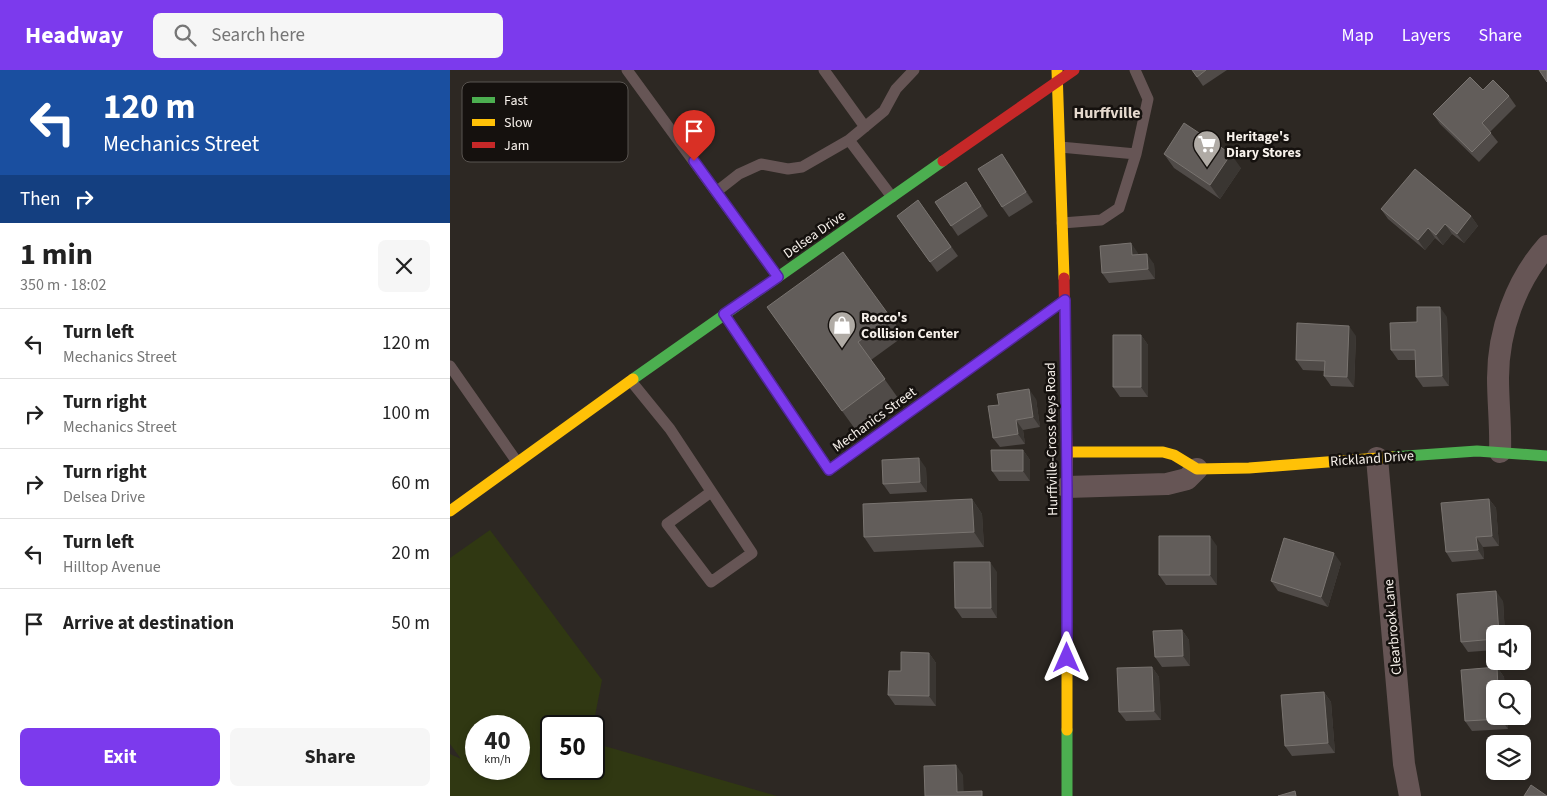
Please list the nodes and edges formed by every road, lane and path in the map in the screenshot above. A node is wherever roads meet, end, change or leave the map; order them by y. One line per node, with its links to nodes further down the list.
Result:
1 (627, 70): 11 (lane)
2 (824, 70): 7 (lane)
3 (1074, 70): 6 (main road, Delsea Drive)
4 (1135, 70): 10 (lane)
5 (907, 73): 7 (lane)
6 (1057, 76): 9 (main road, Hurffville-Cross Keys Road); 12 (main road, Delsea Drive)
7 (865, 128): 8 (lane)
8 (849, 140): 11 (lane); 12 (lane)
9 (1060, 147): 10 (lane); 13 (main road, Hurffville-Cross Keys Road)
10 (1136, 154): 13 (lane)
11 (716, 192): 15 (lane)
12 (892, 197): 15 (main road, Delsea Drive)
13 (1062, 223): 16 (main road, Hurffville-Cross Keys Road)
14 (1547, 246): 21 (street)
15 (778, 277): 17 (main road, Delsea Drive)
16 (1065, 300): 17 (lane, Mechanics Street); 20 (main road, Hurffville-Cross Keys Road)
17 (724, 314): 19 (main road, Delsea Drive)
18 (450, 366): 24 (lane)
19 (631, 381): 24 (main road, Delsea Drive); 27 (lane)
20 (1067, 452): 25 (main road); 26 (main road, Hurffville-Cross Keys Road)
21 (1500, 452): 22 (main road, Rickland Drive); 23 (main road, Rickland Drive)
22 (1547, 456)
23 (1377, 458): 25 (main road, Rickland Drive); 30 (street, Clearbrook Lane)
24 (518, 462): 28 (main road, Delsea Drive)
25 (1198, 469): 26 (street, Rickland Drive)
26 (1067, 487): 29 (main road, Hurffville-Cross Keys Road)
27 (710, 492): 27 (lane)
28 (450, 511)
29 (1067, 796)
30 (1410, 796)

